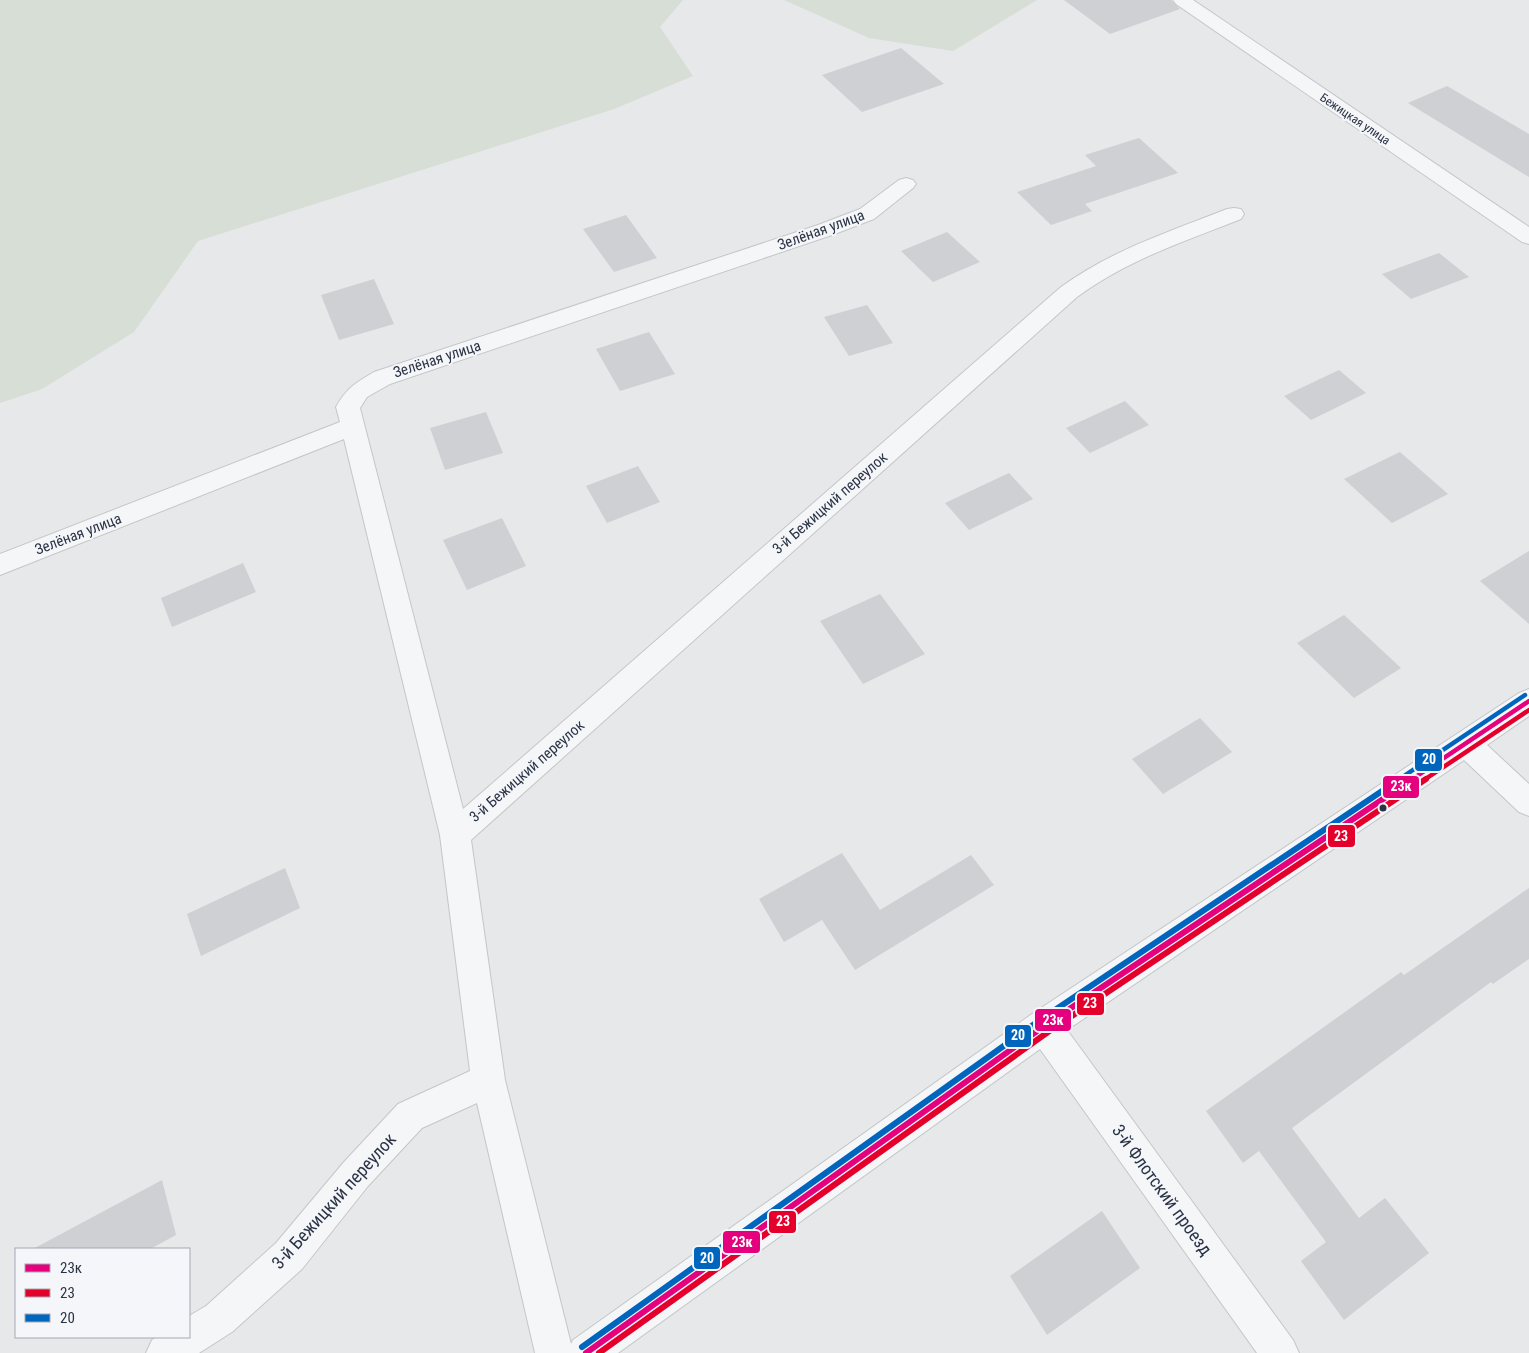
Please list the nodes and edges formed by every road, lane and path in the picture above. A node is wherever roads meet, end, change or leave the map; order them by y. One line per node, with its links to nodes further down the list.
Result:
1 (1182, 0): 4 (street, Бежицкая улица)
2 (906, 184): 5 (street, Зелёная улица)
3 (1234, 214): 10 (street, 3-й Бежицкий переулок)
4 (1529, 237)
5 (353, 426): 6 (street, Зелёная улица); 10 (street)
6 (0, 565)
7 (1529, 700): 8 (street)
8 (1466, 742): 9 (street); 11 (street)
9 (1529, 802)
10 (454, 835): 12 (street)
11 (1044, 1026): 17 (street); 18 (street, 3-й Флотский проезд)
12 (488, 1080): 13 (street, 3-й Бежицкий переулок); 16 (street)
13 (190, 1337)
14 (188, 1338): 15 (street, 3-й Бежицкий переулок)
15 (164, 1353)
16 (554, 1353)
17 (586, 1353)
18 (1280, 1353)

